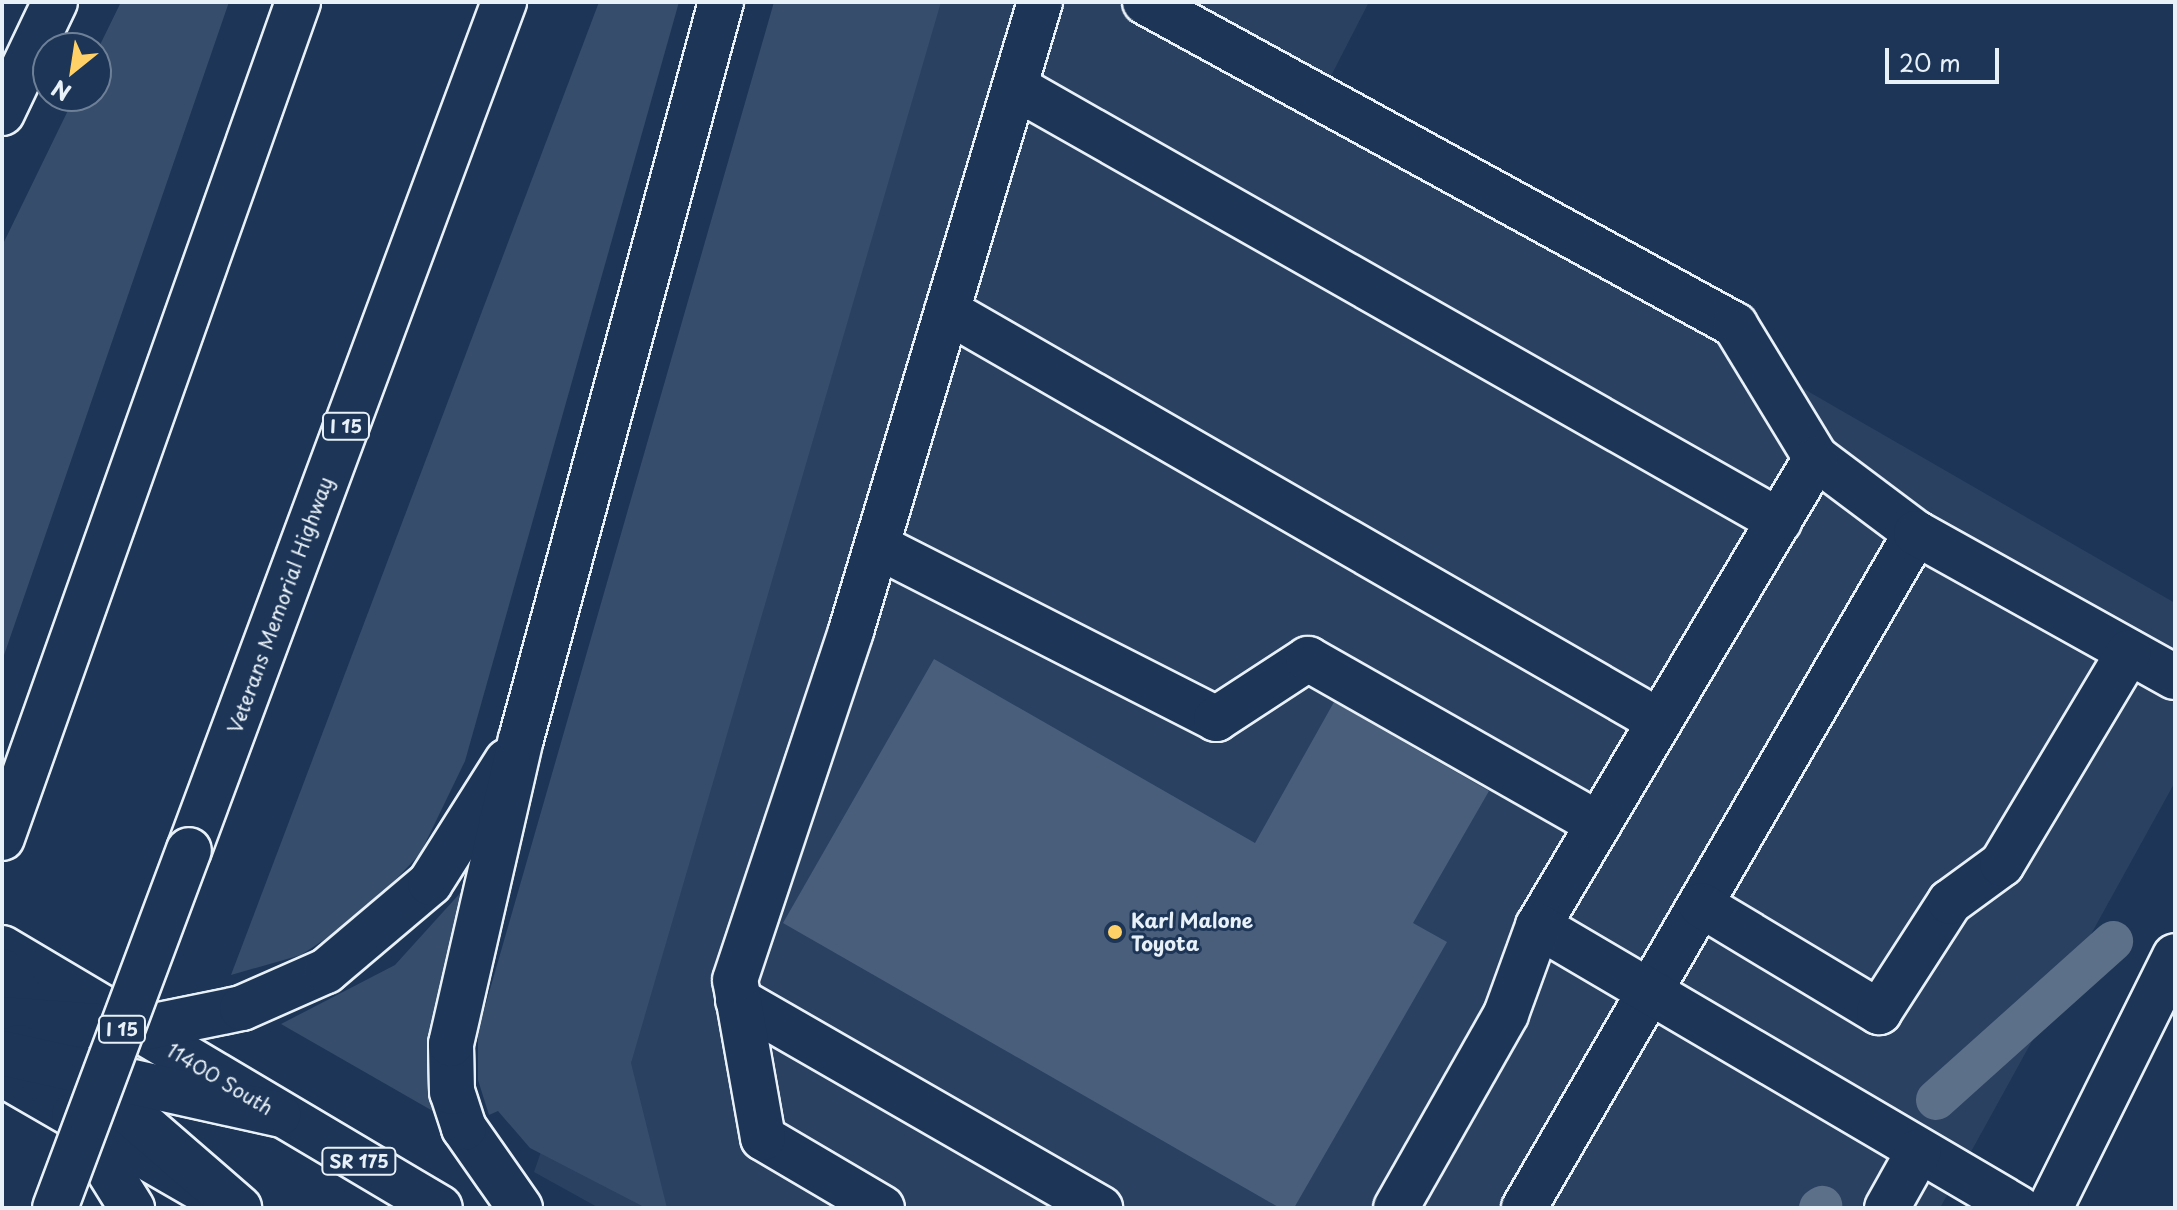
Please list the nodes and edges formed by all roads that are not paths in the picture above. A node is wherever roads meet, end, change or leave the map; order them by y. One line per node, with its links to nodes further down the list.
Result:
1 (55, 2): 8 (main road)
2 (298, 2): 19 (main road)
3 (504, 2): 33 (main road, Veterans Memorial Highway / I 15, bridge)
4 (721, 2): 17 (main road)
5 (1040, 2): 7 (main road)
6 (1145, 2): 10 (main road)
7 (1015, 87): 9 (main road); 11 (main road)
8 (2, 113)
9 (947, 311): 13 (main road); 16 (main road)
10 (1816, 458): 11 (main road); 12 (main road)
11 (1779, 521): 16 (main road)
12 (1916, 533): 14 (main road); 20 (main road)
13 (877, 546): 18 (main road); 26 (main road)
14 (2129, 652): 15 (main road); 20 (main road)
15 (2175, 677)
16 (1659, 721): 18 (main road)
17 (521, 739): 27 (main road); 37 (main road)
18 (1598, 824): 21 (main road)
19 (2, 838)
20 (1701, 905): 25 (main road)
21 (1538, 926): 25 (main road); 40 (main road)
22 (2, 948): 27 (main road, 11400 South / SR 175)
23 (2175, 956): 44 (main road)
24 (2, 971): 28 (main road)
25 (1651, 992): 32 (main road); 41 (main road)
26 (738, 1000): 38 (main road); 39 (main road)
27 (139, 1029): 28 (main road); 30 (main road, 11400 South / SR 175)
28 (12, 1042): 29 (main road); 31 (main road)
29 (73, 1064): 30 (main road); 35 (main road)
30 (278, 1114): 36 (main road, 11400 South / SR 175)
31 (74, 1115): 34 (main road); 35 (main road)
32 (1919, 1151): 42 (main road); 43 (main road)
33 (55, 1208)
34 (132, 1208)
35 (236, 1208)
36 (440, 1208)
37 (520, 1208)
38 (882, 1208)
39 (1100, 1208)
40 (1396, 1208)
41 (1524, 1208)
42 (1887, 1208)
43 (2018, 1208)
44 (2050, 1208)

